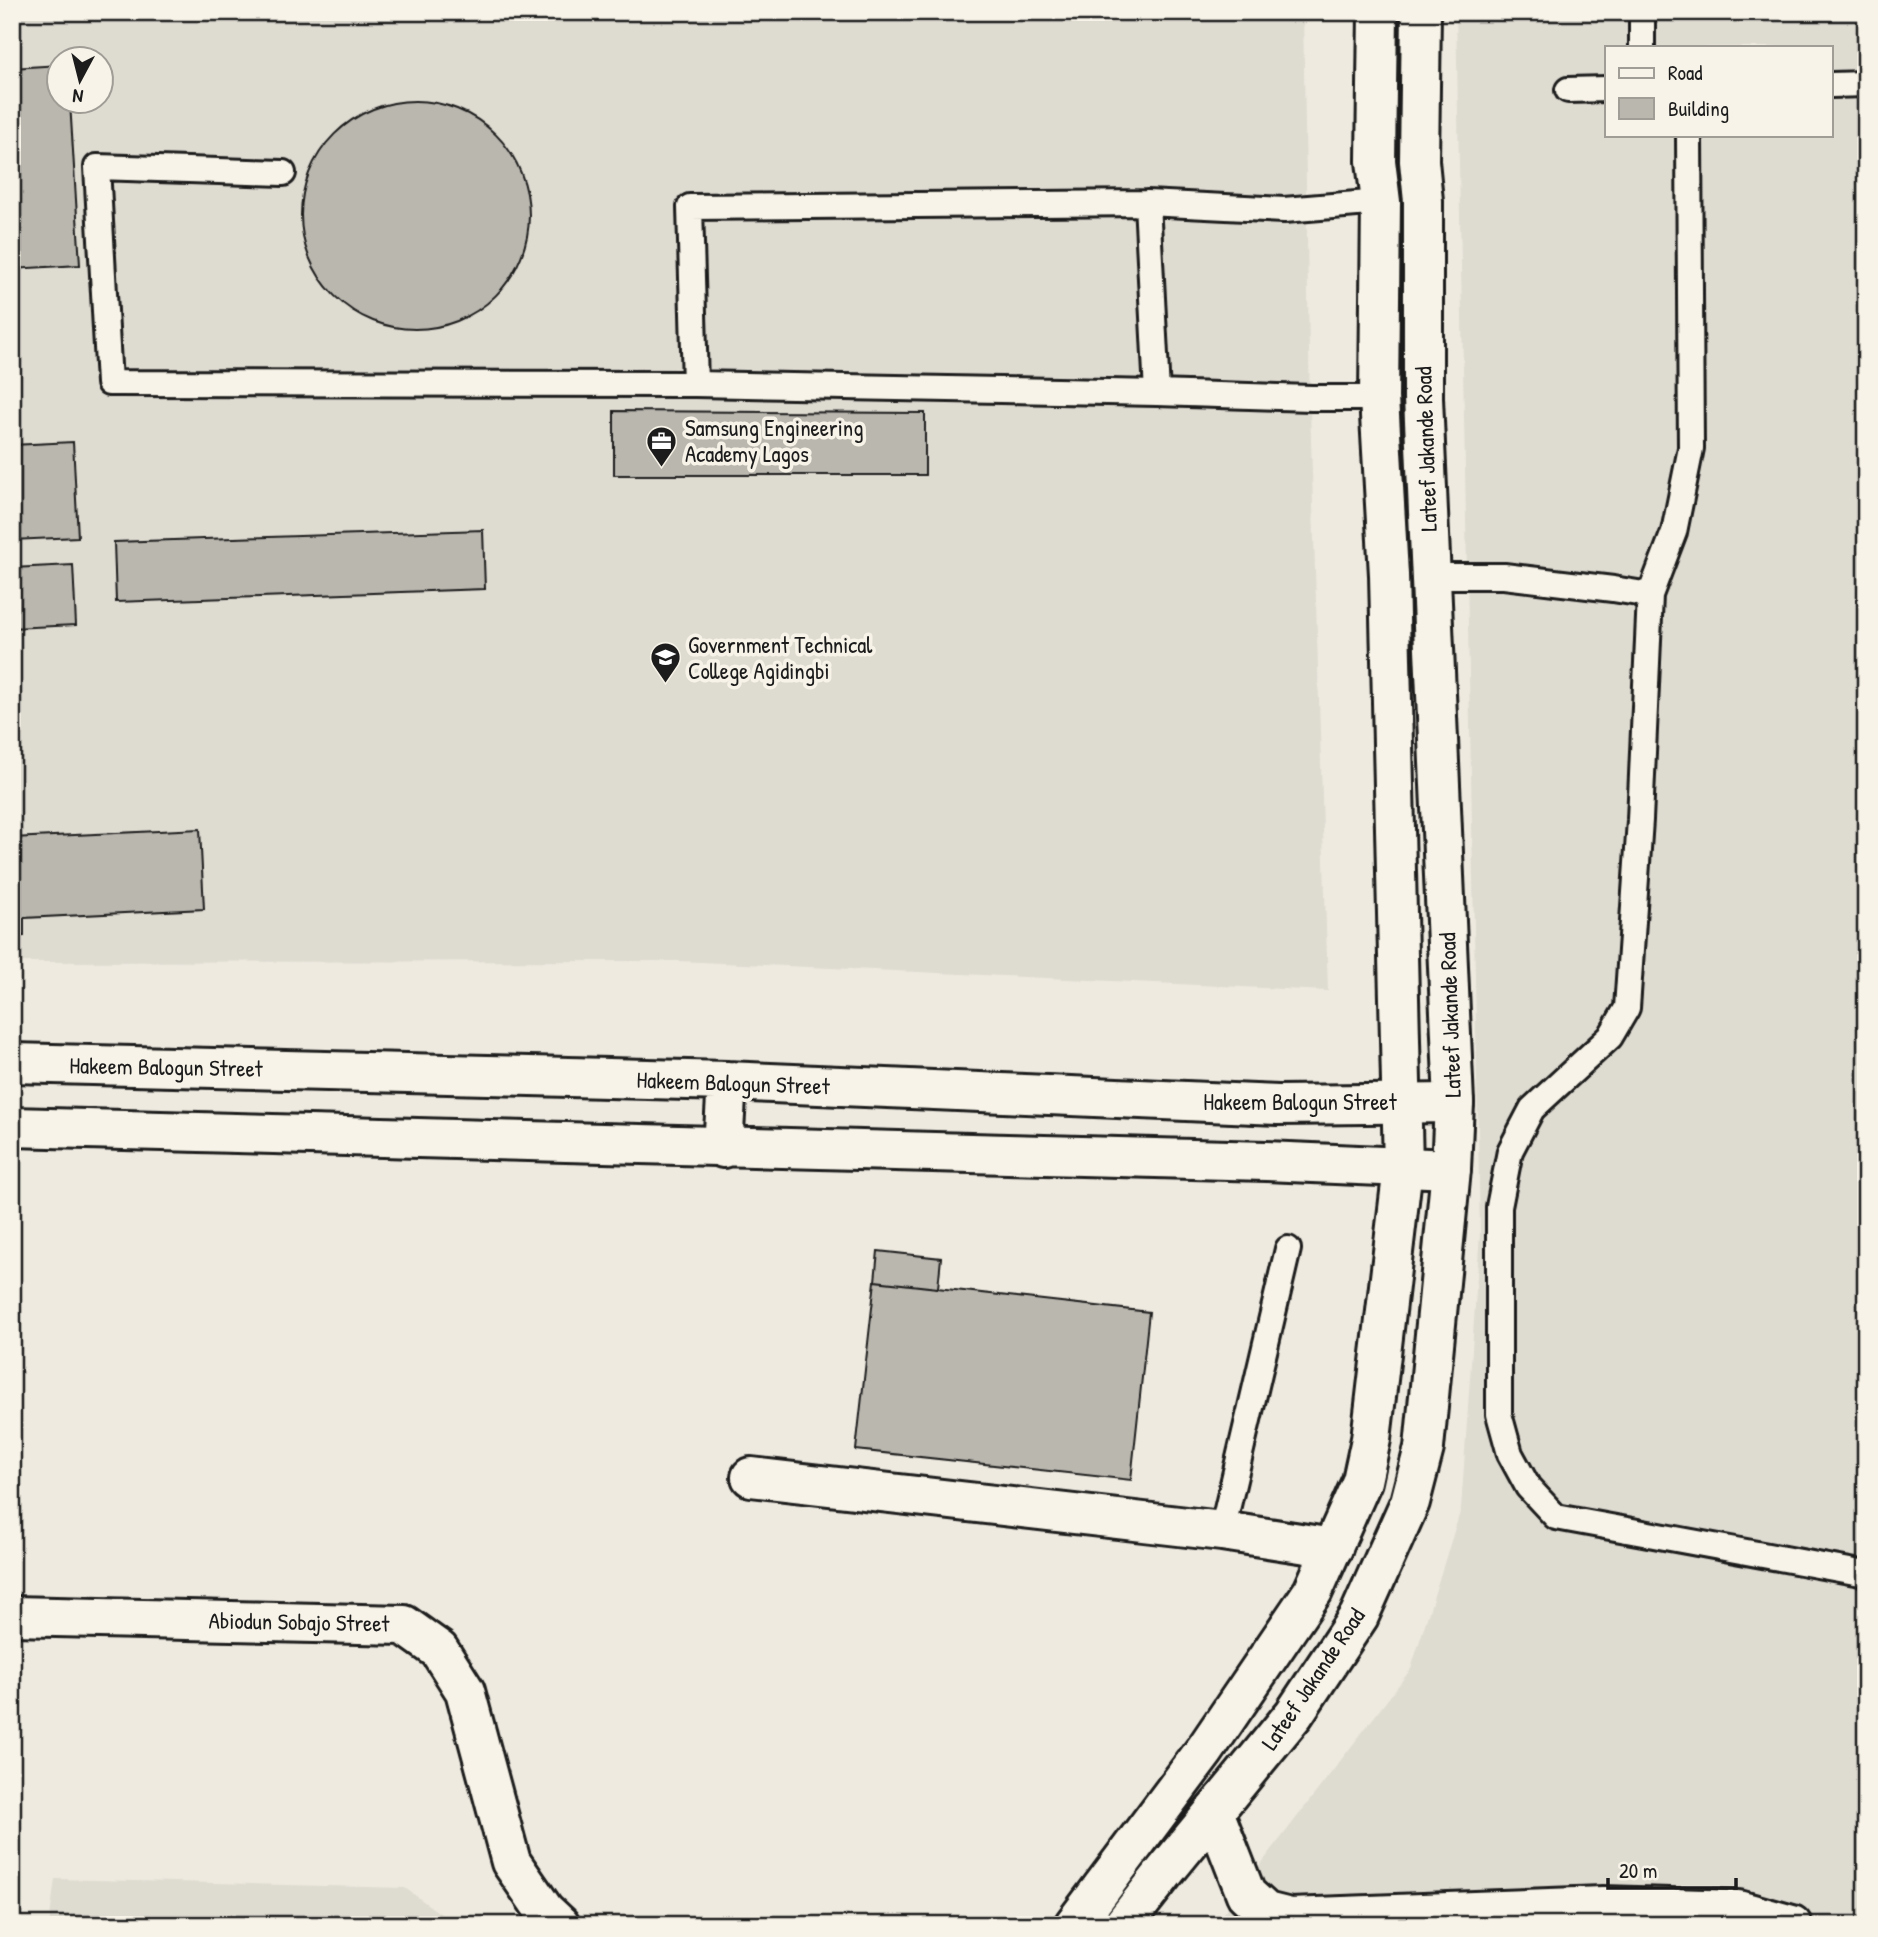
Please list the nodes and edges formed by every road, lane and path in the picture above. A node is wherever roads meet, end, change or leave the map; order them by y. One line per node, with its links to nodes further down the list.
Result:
1 (1378, 12): 11 (street, Lateef Jakande Road)
2 (1421, 12): 16 (street, Lateef Jakande Road)
3 (1642, 12): 4 (lane)
4 (1642, 46)
5 (1866, 84): 6 (lane)
6 (1832, 85)
7 (1605, 89): 8 (lane)
8 (1568, 90)
9 (1689, 136): 17 (lane)
10 (283, 173): 13 (lane)
11 (1381, 202): 12 (lane); 15 (street, Lateef Jakande Road)
12 (1147, 203): 13 (lane); 14 (lane)
13 (695, 384): 14 (lane)
14 (1157, 393): 15 (lane)
15 (1379, 398): 21 (street, Lateef Jakande Road)
16 (1430, 576): 17 (lane); 20 (street, Lateef Jakande Road)
17 (1650, 595): 30 (lane)
18 (12, 1063): 19 (street, Hakeem Balogun Street)
19 (727, 1082): 21 (street, Hakeem Balogun Street); 23 (street)
20 (1454, 1102): 21 (street, Hakeem Balogun Street); 25 (street, Lateef Jakande Road)
21 (1401, 1103): 24 (street, Lateef Jakande Road)
22 (12, 1127): 23 (street)
23 (723, 1148): 24 (street)
24 (1404, 1167): 25 (street); 29 (street, Lateef Jakande Road)
25 (1451, 1169): 32 (street, Lateef Jakande Road)
26 (1288, 1249): 28 (lane)
27 (751, 1477): 28 (street)
28 (1222, 1531): 29 (street)
29 (1332, 1548): 35 (street, Lateef Jakande Road)
30 (1866, 1574)
31 (12, 1616): 34 (street, Abiodun Sobajo Street)
32 (1214, 1812): 33 (street); 36 (street, Lateef Jakande Road)
33 (1734, 1917): 37 (street)
34 (560, 1925)
35 (1074, 1925)
36 (1123, 1925)
37 (1792, 1925)

